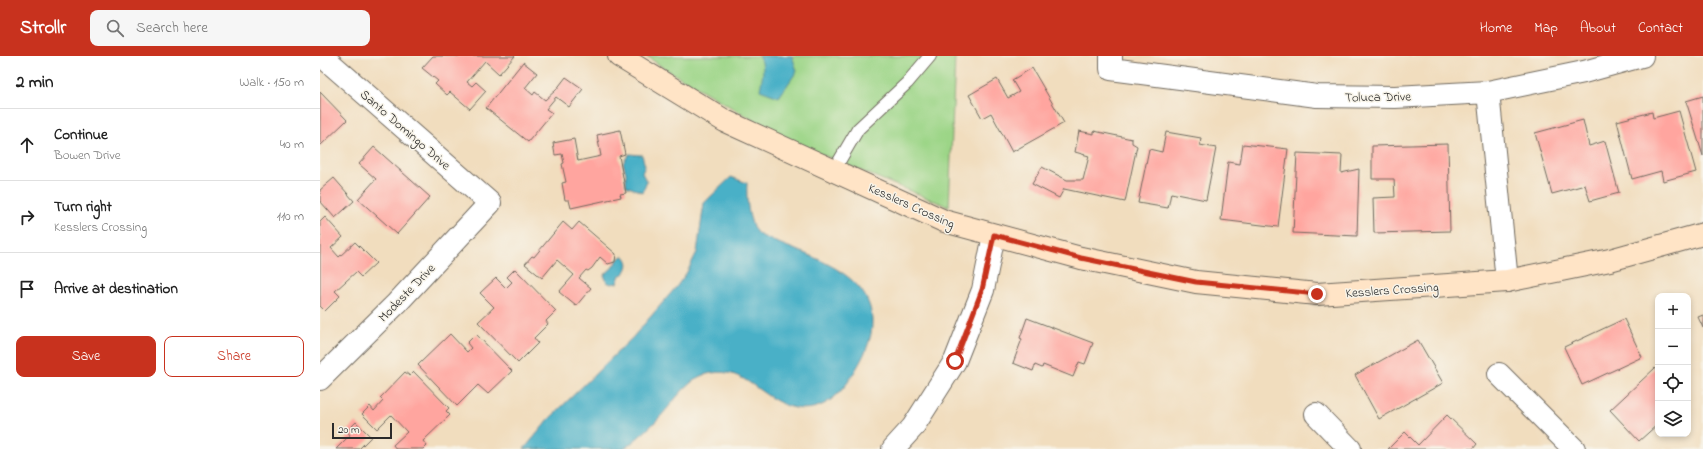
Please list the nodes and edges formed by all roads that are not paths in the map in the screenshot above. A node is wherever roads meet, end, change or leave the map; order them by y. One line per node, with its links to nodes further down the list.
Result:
1 (322, 56): 8 (street, Santo Domingo Drive)
2 (619, 56): 7 (street, Kesslers Crossing)
3 (930, 56): 7 (lane)
4 (1642, 56): 6 (street, Toluca Drive)
5 (1111, 63): 6 (street, Toluca Drive)
6 (1488, 92): 11 (street)
7 (834, 170): 10 (street, Kesslers Crossing)
8 (490, 203): 13 (street, Modeste Drive)
9 (1703, 234): 11 (street, Kesslers Crossing)
10 (994, 235): 11 (street, Kesslers Crossing); 15 (street)
11 (1507, 281)
12 (1499, 374): 17 (street)
13 (320, 379)
14 (1316, 414): 16 (street)
15 (894, 449)
16 (1350, 449)
17 (1574, 449)

